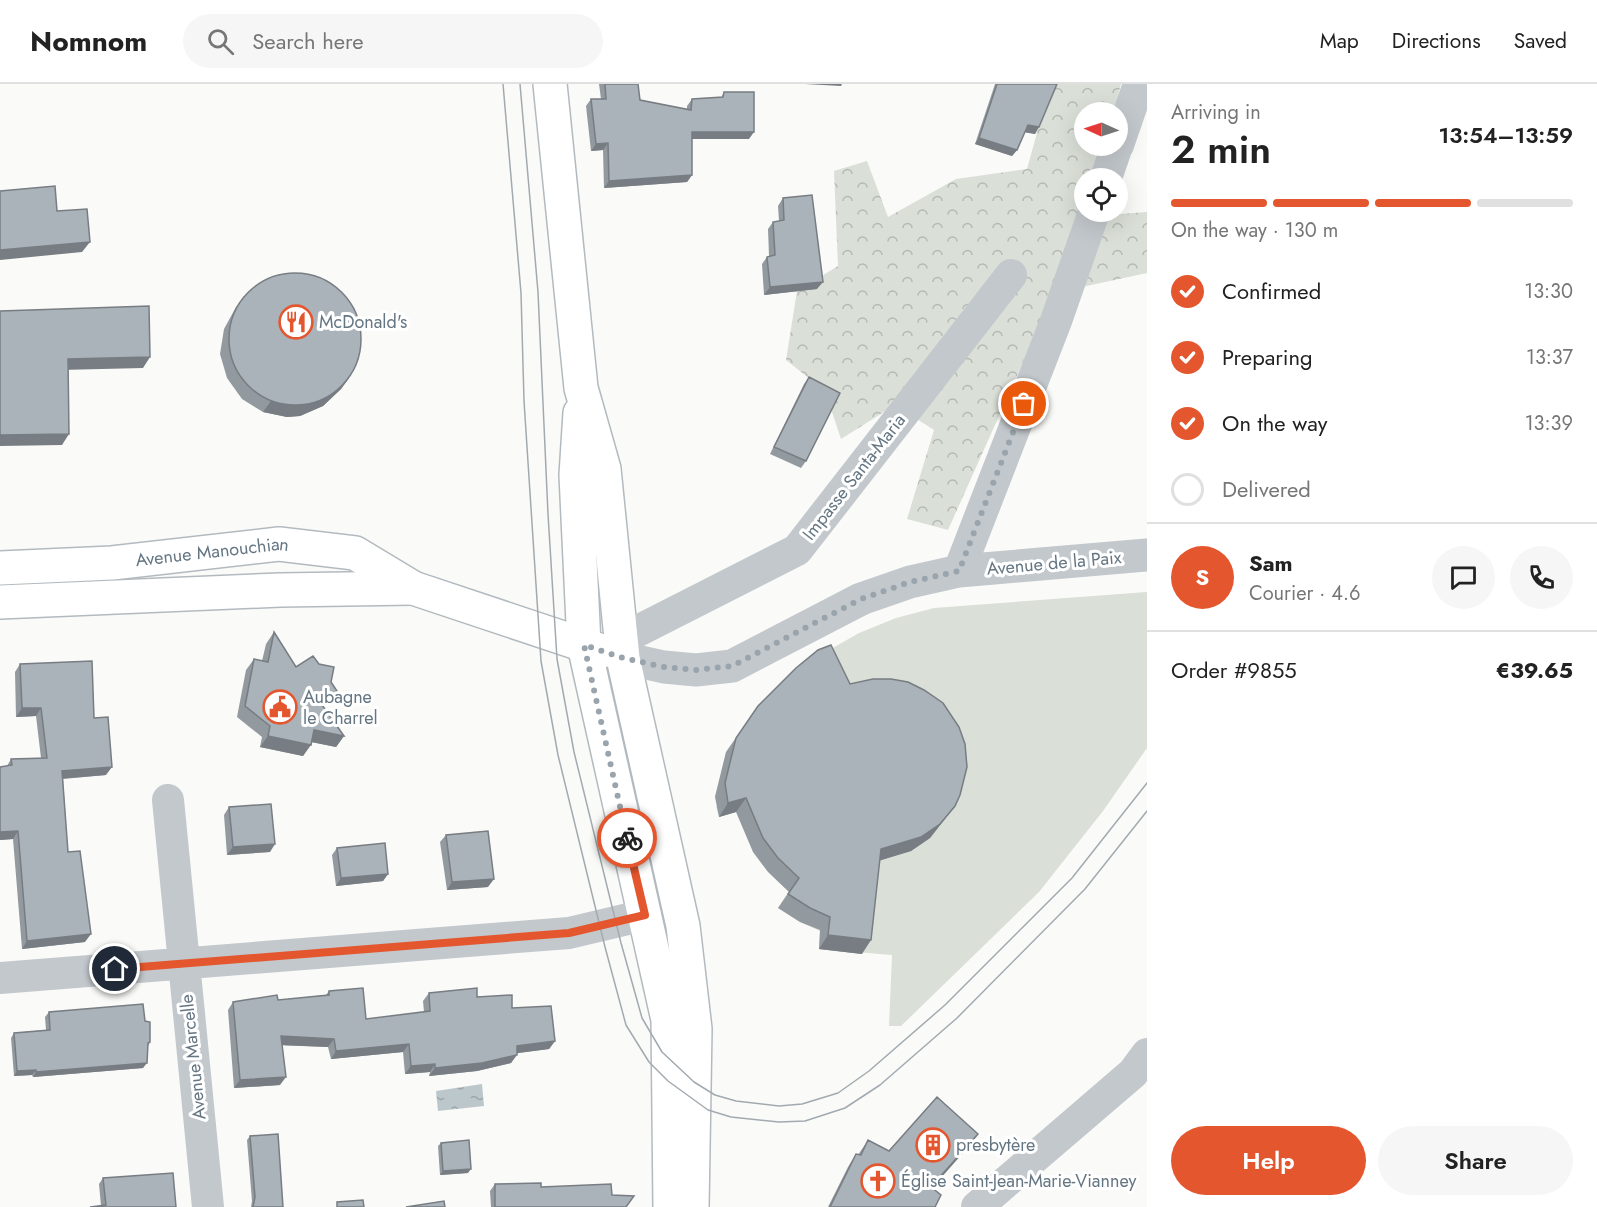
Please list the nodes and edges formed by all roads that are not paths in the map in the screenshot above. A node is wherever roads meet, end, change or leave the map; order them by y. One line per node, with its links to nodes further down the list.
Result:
1 (550, 84): 6 (main road)
2 (1138, 84): 3 (street)
3 (1128, 113)
4 (1091, 222): 9 (street)
5 (1011, 274): 13 (street, Impasse Santa-Maria)
6 (581, 388): 12 (main road); 13 (main road)
7 (1147, 555): 9 (street, Avenue de la Paix)
8 (0, 568): 10 (main road, Avenue Manouchian)
9 (959, 571): 13 (street, Avenue de la Paix)
10 (413, 588): 11 (main road, Avenue Manouchian); 12 (main road, Avenue Manouchian)
11 (0, 602)
12 (584, 645): 13 (main road, Avenue Manouchian); 15 (main road)
13 (622, 649): 21 (main road)
14 (168, 800): 16 (street, Avenue Marcelle)
15 (645, 915): 16 (street); 20 (main road)
16 (184, 964): 17 (street); 19 (street, Avenue Marcelle)
17 (0, 978)
18 (1142, 1065): 22 (street)
19 (208, 1207)
20 (670, 1207)
21 (692, 1207)
22 (976, 1207)

